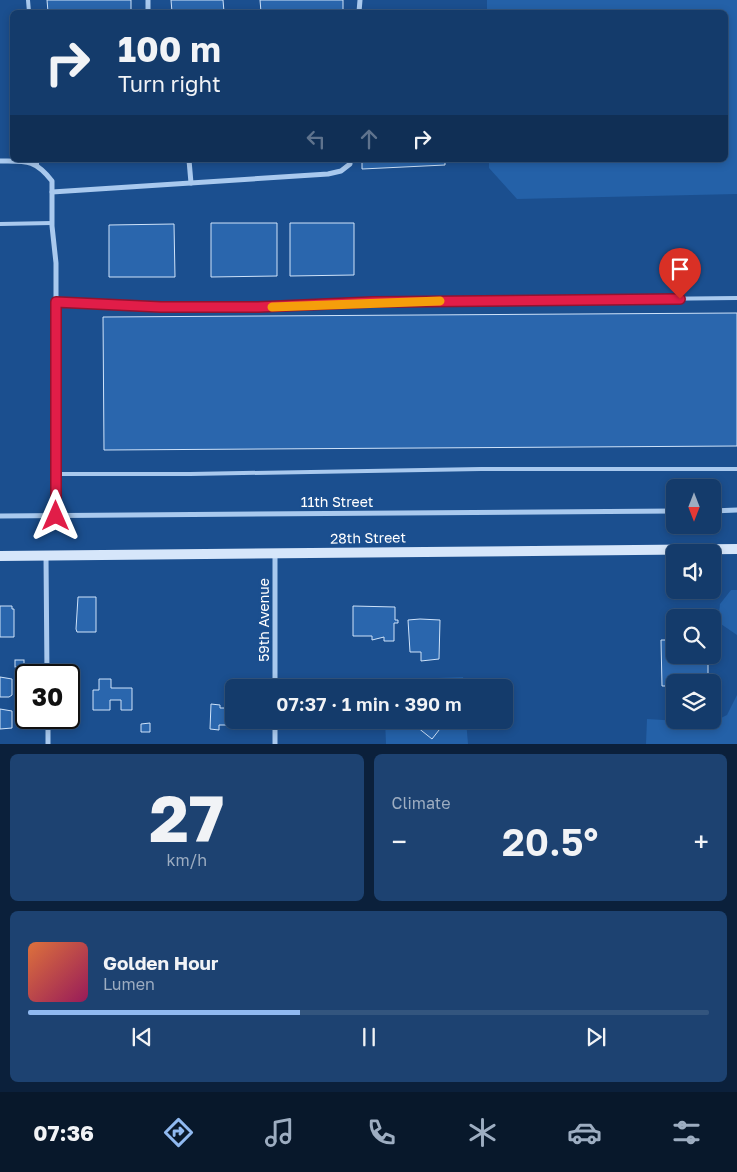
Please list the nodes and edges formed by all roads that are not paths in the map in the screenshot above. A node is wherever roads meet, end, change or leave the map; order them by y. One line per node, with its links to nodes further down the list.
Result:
1 (189, 162): 4 (street)
2 (350, 162): 4 (street)
3 (37, 163): 5 (street)
4 (191, 183): 5 (street)
5 (52, 192): 6 (street)
6 (52, 222): 7 (lane); 9 (street)
7 (0, 224)
8 (737, 298): 9 (lane)
9 (56, 302): 11 (street)
10 (737, 469): 11 (lane)
11 (56, 474): 16 (street)
12 (721, 510): 13 (street)
13 (737, 510)
14 (666, 511): 16 (street, 11th Street)
15 (0, 516): 16 (street, 11th Street)
16 (56, 516)
17 (737, 549): 18 (main road, 28th Street)
18 (275, 553): 20 (main road, 28th Street); 22 (street, 59th Avenue)
19 (0, 556): 20 (main road, 28th Street)
20 (46, 556): 21 (street)
21 (47, 664)
22 (275, 679)
23 (48, 729): 25 (street)
24 (275, 729): 26 (street)
25 (48, 744)
26 (275, 744)

